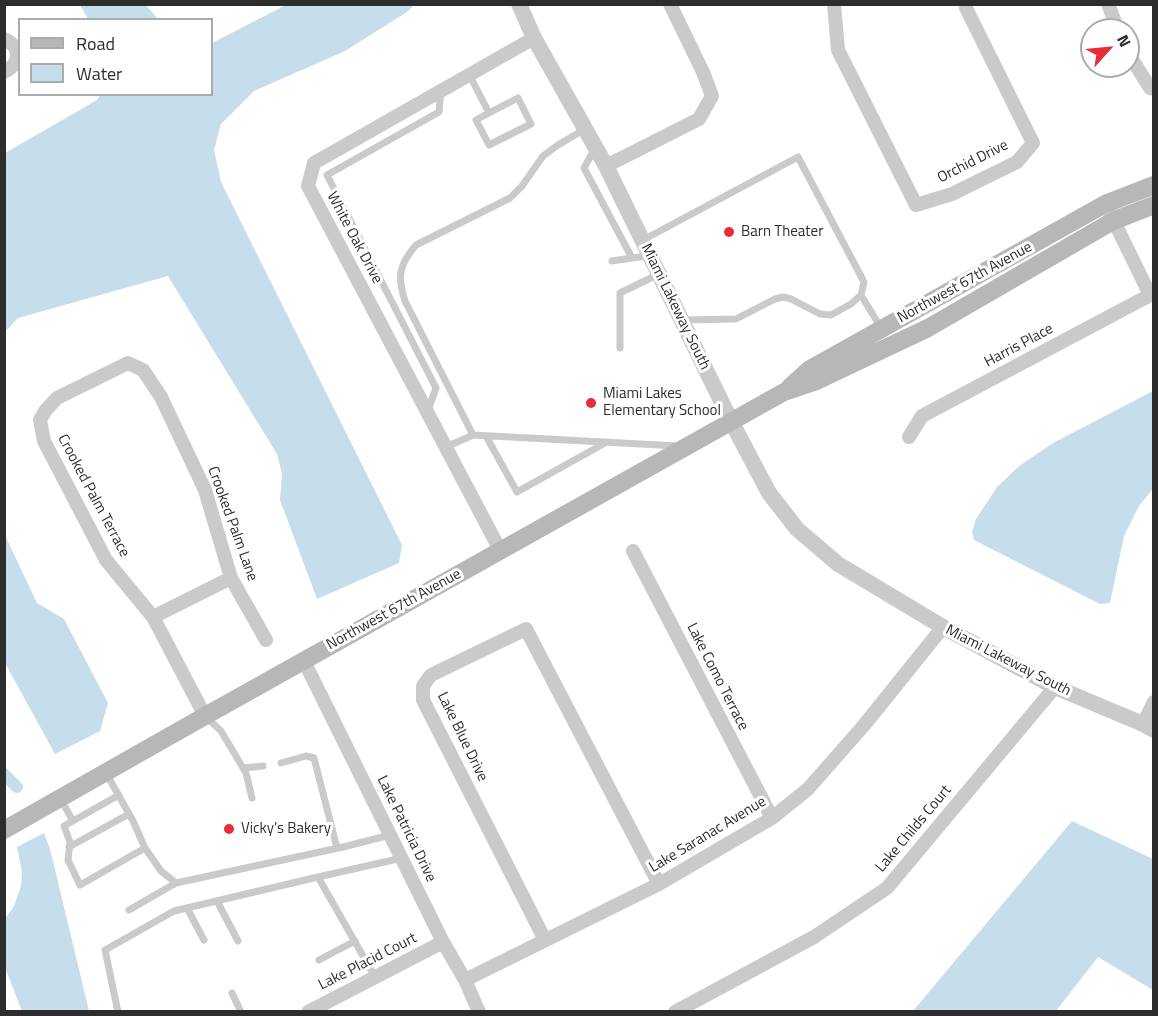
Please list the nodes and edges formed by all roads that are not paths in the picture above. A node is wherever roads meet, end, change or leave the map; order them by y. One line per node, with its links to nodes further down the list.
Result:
1 (519, 4): 5 (street, Miami Lakeway South)
2 (669, 4): 15 (street)
3 (834, 4): 4 (street, Orchid Drive)
4 (966, 4)
5 (534, 38): 9 (street, White Oak Drive); 13 (street, Miami Lakeway South)
6 (4, 39): 7 (street)
7 (4, 72)
8 (1140, 72): 10 (street)
9 (469, 74): 11 (street, White Oak Drive); 12 (lane)
10 (1154, 89)
11 (441, 90): 31 (lane); 31 (street, White Oak Drive)
12 (489, 113): 12 (lane)
13 (585, 129): 14 (street, Miami Lakeway South); 33 (lane)
14 (596, 148): 15 (street, Miami Lakeway South); 21 (lane)
15 (606, 166): 20 (street, Miami Lakeway South)
16 (1154, 185): 17 (main road, Northwest 67th Avenue)
17 (1105, 204): 19 (street); 27 (main road, Northwest 67th Avenue)
18 (1154, 205): 19 (main road, Northwest 67th Avenue)
19 (1113, 221): 24 (street); 30 (main road, Northwest 67th Avenue)
20 (646, 248): 21 (lane); 23 (street, Miami Lakeway South); 25 (lane)
21 (632, 258): 22 (lane)
22 (612, 261)
23 (659, 274): 26 (street, Miami Lakeway South); 28 (lane)
24 (1152, 294): 35 (street, Harris Place)
25 (861, 295): 26 (lane); 27 (lane)
26 (681, 320): 32 (street, Miami Lakeway South)
27 (882, 329): 30 (main road, Northwest 67th Avenue)
28 (620, 348)
29 (128, 363): 41 (street, Crooked Palm Lane); 42 (street, Crooked Palm Terrace)
30 (784, 392): 32 (main road, Northwest 67th Avenue)
31 (427, 412): 38 (street, White Oak Drive)
32 (731, 421): 37 (main road, Northwest 67th Avenue); 43 (street, Miami Lakeway South)
33 (473, 435): 34 (lane); 38 (lane)
34 (486, 436): 36 (lane); 36 (lane)
35 (909, 437)
36 (608, 442): 37 (lane)
37 (687, 446): 39 (main road, Northwest 67th Avenue)
38 (446, 447): 39 (street, White Oak Drive)
39 (500, 550): 45 (main road, Northwest 67th Avenue)
40 (633, 551): 58 (street, Lake Como Terrace)
41 (231, 578): 42 (street); 44 (street, Crooked Palm Lane)
42 (153, 617): 48 (street, Crooked Palm Terrace)
43 (943, 627): 46 (street, Miami Lakeway South); 58 (street, Lake Saranac Avenue)
44 (266, 640)
45 (304, 661): 48 (main road, Northwest 67th Avenue); 61 (street, Lake Patricia Drive)
46 (1055, 687): 49 (street, Miami Lakeway South); 87 (street, Lake Childs Court)
47 (1154, 702): 49 (street)
48 (205, 716): 52 (lane); 53 (main road, Northwest 67th Avenue)
49 (1148, 727)
50 (281, 763): 64 (lane)
51 (263, 766): 52 (lane)
52 (244, 768): 56 (lane)
53 (106, 773): 54 (lane); 55 (main road, Northwest 67th Avenue)
54 (119, 795): 57 (lane); 59 (lane)
55 (61, 798): 59 (lane); 60 (main road, Northwest 67th Avenue)
56 (252, 798)
57 (129, 814): 62 (lane); 63 (lane)
58 (772, 818): 70 (street, Lake Saranac Avenue)
59 (76, 821): 62 (lane)
60 (4, 830)
61 (390, 835): 64 (lane); 65 (street, Lake Patricia Drive)
62 (74, 848): 68 (lane)
63 (145, 848): 68 (lane); 69 (lane)
64 (337, 848): 69 (lane)
65 (402, 858): 67 (lane); 78 (street, Lake Patricia Drive)
66 (88, 871): 68 (lane)
67 (318, 877): 71 (lane); 77 (lane)
68 (92, 878)
69 (176, 883): 73 (lane)
70 (659, 884): 75 (street, Lake Saranac Avenue); 75 (street, Lake Blue Drive)
71 (217, 901): 72 (lane); 76 (lane)
72 (187, 908): 74 (lane); 83 (lane)
73 (129, 910)
74 (204, 940)
75 (545, 940): 81 (street, Lake Saranac Avenue)
76 (238, 941)
77 (355, 941): 79 (lane); 80 (lane)
78 (443, 942): 80 (street, Lake Placid Court); 81 (street, Lake Patricia Drive)
79 (319, 960)
80 (375, 977): 85 (street, Lake Placid Court)
81 (465, 980): 86 (street, Lake Patricia Drive)
82 (232, 993): 84 (lane)
83 (118, 1011)
84 (241, 1011)
85 (308, 1011)
86 (480, 1011)
87 (675, 1011)

